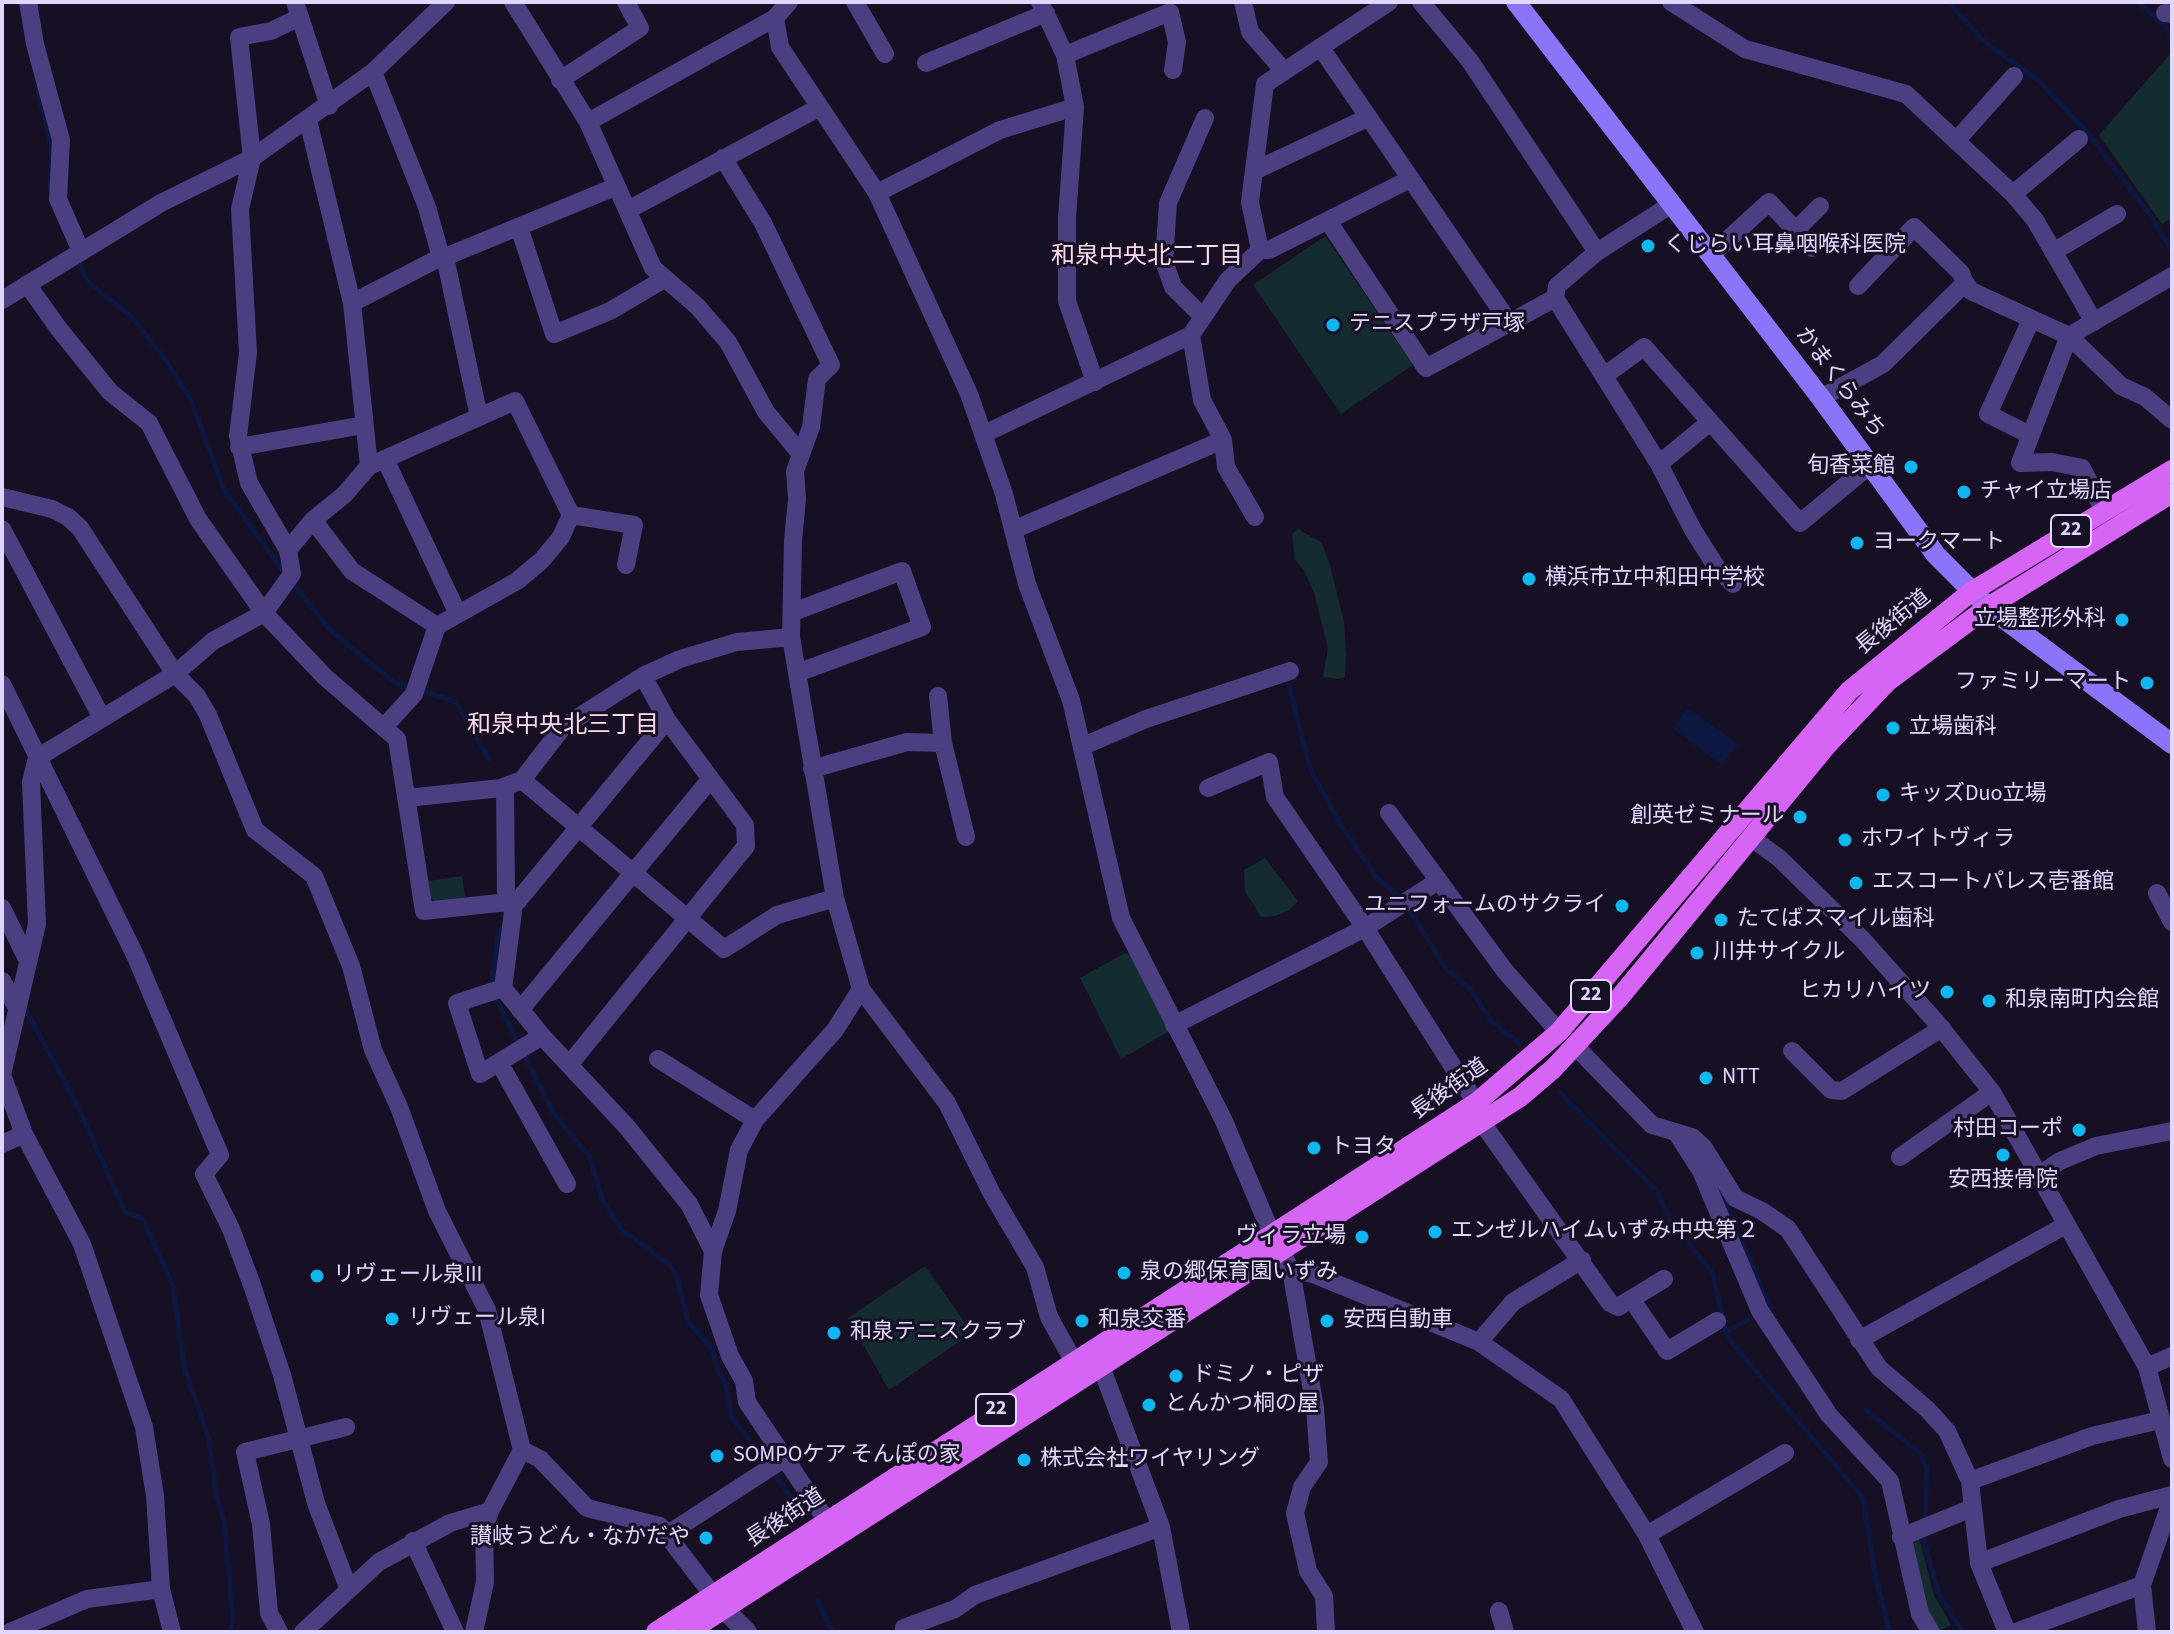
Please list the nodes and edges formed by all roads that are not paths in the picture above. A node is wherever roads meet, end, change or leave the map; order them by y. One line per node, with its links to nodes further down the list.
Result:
1 (28, 2): 51 (street)
2 (513, 2): 23 (street)
3 (626, 2): 23 (street)
4 (789, 2): 14 (street)
5 (855, 2): 16 (street)
6 (1243, 2): 20 (street)
7 (1389, 2): 15 (street)
8 (1421, 2): 49 (street)
9 (1516, 2): 40 (main road, かまくらみち)
10 (1671, 2): 32 (street)
11 (440, 4): 21 (street)
12 (1043, 7): 17 (street); 18 (street)
13 (297, 10): 24 (street); 33 (street)
14 (775, 18): 26 (street); 30 (street)
15 (1321, 48): 20 (street); 28 (street)
16 (885, 54)
17 (1065, 55): 19 (street); 25 (street)
18 (926, 63)
19 (1173, 70)
20 (1284, 71): 35 (street)
21 (373, 72): 24 (street); 53 (street)
22 (2014, 76): 32 (street)
23 (560, 80): 30 (street)
24 (329, 106): 29 (street)
25 (1075, 107): 38 (street); 69 (street)
26 (818, 108): 34 (street); 38 (street)
27 (1205, 118): 62 (street)
28 (1367, 118): 35 (street); 36 (street)
29 (308, 120): 33 (street); 61 (street)
30 (588, 122): 37 (street)
31 (2079, 139): 39 (street)
32 (1956, 141): 39 (street)
33 (252, 158): 51 (street); 78 (street)
34 (723, 158): 42 (street); 79 (street)
35 (1256, 170): 48 (street)
36 (1410, 179): 44 (street); 65 (street)
37 (615, 187): 42 (street); 45 (street)
38 (877, 193): 75 (street)
39 (2013, 194): 50 (street)
40 (1672, 204): 49 (street); 52 (main road, かまくらみち)
41 (1820, 206): 46 (street)
42 (628, 210): 55 (street)
43 (2117, 214): 50 (street)
44 (1328, 221): 48 (street); 65 (street)
45 (519, 227): 53 (street); 55 (street)
46 (1795, 231): 47 (street); 52 (street)
47 (1812, 248)
48 (1260, 250): 62 (street)
49 (1597, 252): 59 (street)
50 (2053, 252): 64 (street)
51 (74, 253): 57 (street)
52 (1711, 255): 70 (main road, かまくらみち)
53 (443, 257): 61 (street); 71 (street)
54 (2172, 276): 64 (street)
55 (664, 279): 79 (street)
56 (1965, 283): 58 (street); 63 (street); 70 (street)
57 (27, 284): 60 (street); 99 (street)
58 (1858, 286)
59 (1555, 298): 65 (street); 68 (street)
60 (2, 300)
61 (352, 303): 74 (street)
62 (1202, 316): 67 (street)
63 (2031, 320): 66 (street); 76 (street)
64 (2094, 322): 66 (street)
65 (1511, 325)
66 (2069, 336): 72 (street); 76 (street)
67 (1183, 339): 69 (street); 77 (street)
68 (1604, 376): 73 (street); 81 (street)
69 (1095, 382): 75 (street)
70 (1821, 398): 82 (main road, かまくらみち)
71 (479, 417): 80 (street); 87 (street)
72 (2172, 420)
73 (1710, 422): 81 (street); 82 (street)
74 (364, 425): 78 (street); 80 (street)
75 (984, 434): 91 (street)
76 (2030, 435): 86 (street)
77 (1219, 442): 88 (street); 91 (street)
78 (239, 447): 92 (street)
79 (800, 453): 98 (street)
80 (377, 462): 89 (street); 97 (street)
81 (1659, 464): 94 (street)
82 (1870, 465): 95 (main road, かまくらみち)
83 (2172, 470): 86 (main road, 長後街道 / 22)
84 (2172, 493): 96 (main road, 長後街道 / 22)
85 (2, 497): 104 (street)
86 (2104, 511): 95 (main road, 長後街道 / 22)
87 (571, 515): 93 (street); 97 (street)
88 (1255, 517)
89 (313, 520): 92 (street); 100 (street)
90 (2, 529): 108 (street)
91 (1013, 530): 113 (street)
92 (288, 550): 99 (street)
93 (626, 565)
94 (1733, 584)
95 (1971, 592): 96 (main road, かまくらみち); 141 (main road, 長後街道 / 22)
96 (1988, 607): 112 (main road, かまくらみち); 123 (main road, 長後街道 / 22)
97 (457, 612): 100 (street)
98 (793, 612): 101 (street); 103 (street)
99 (264, 613): 104 (street); 110 (street)
100 (437, 626): 110 (street)
101 (791, 637): 103 (street); 105 (street)
102 (1290, 671): 113 (street)
103 (797, 673): 115 (street)
104 (175, 674): 108 (street); 176 (street)
105 (643, 676): 109 (street); 117 (street)
106 (2, 684): 114 (street)
107 (938, 696): 111 (street)
108 (102, 718): 114 (street)
109 (667, 720): 116 (street); 121 (street)
110 (385, 726): 119 (street)
111 (943, 743): 115 (street); 122 (street)
112 (2172, 744)
113 (1083, 746): 139 (street)
114 (37, 758): 133 (street); 175 (street)
115 (812, 769): 127 (street)
116 (709, 781): 124 (street); 130 (street)
117 (503, 786): 119 (street); 121 (street); 128 (street)
118 (1208, 788): 132 (street)
119 (407, 798): 128 (street)
120 (1389, 813): 125 (street)
121 (579, 827): 124 (street); 128 (street)
122 (966, 837)
123 (1750, 837): 140 (street); 143 (main road, 長後街道 / 22)
124 (633, 873): 130 (street); 138 (street)
125 (1438, 881): 132 (street); 141 (street)
126 (2157, 893): 131 (street)
127 (835, 898): 130 (street); 135 (street)
128 (503, 904): 136 (street)
129 (2, 908): 133 (street)
130 (687, 918): 147 (street)
131 (2172, 922)
132 (1365, 928): 139 (street); 150 (street)
133 (28, 961): 137 (street)
134 (2, 981): 137 (street)
135 (861, 989): 151 (street); 170 (street)
136 (495, 991): 138 (street); 146 (street)
137 (16, 1006): 148 (street)
138 (520, 1010): 142 (street)
139 (1174, 1025): 162 (street)
140 (1942, 1028): 144 (street); 149 (street)
141 (1559, 1032): 150 (main road, 長後街道 / 22)
142 (536, 1040): 146 (street); 147 (street)
143 (1575, 1046): 152 (main road, 長後街道 / 22); 154 (street)
144 (1792, 1051)
145 (658, 1059): 151 (street)
146 (507, 1060): 159 (street)
147 (569, 1065): 161 (street)
148 (2, 1075): 155 (street)
149 (1992, 1092): 157 (street); 158 (street)
150 (1476, 1103): 162 (main road, 長後街道 / 22)
151 (755, 1120): 161 (street)
152 (1483, 1124): 162 (main road, 長後街道 / 22); 163 (street)
153 (2172, 1131): 158 (street)
154 (1676, 1132): 167 (street); 188 (street)
155 (24, 1134): 156 (street); 193 (street)
156 (2, 1144)
157 (1900, 1157)
158 (2041, 1174): 160 (street)
159 (567, 1184)
160 (2064, 1226): 167 (street); 171 (street)
161 (713, 1251): 179 (street)
162 (1282, 1253): 168 (street); 170 (main road, 長後街道 / 22); 172 (main road, 長後街道 / 22); 208 (street)
163 (1582, 1260): 165 (street); 168 (street)
164 (1664, 1279): 165 (street)
165 (1632, 1300): 166 (street)
166 (1717, 1321)
167 (1859, 1340): 180 (street)
168 (1479, 1342): 187 (street)
169 (2172, 1356): 171 (street)
170 (1073, 1360): 184 (main road, 長後街道 / 22)
171 (2147, 1367): 173 (street)
172 (1102, 1369): 185 (street); 194 (main road, 長後街道 / 22)
173 (2160, 1420): 178 (street); 180 (street)
174 (346, 1427): 175 (street)
175 (300, 1437): 192 (street); 199 (street)
176 (522, 1450): 183 (street); 186 (street)
177 (1785, 1453): 187 (street)
178 (2172, 1459)
179 (783, 1460): 184 (street); 186 (street)
180 (1970, 1481): 182 (street)
181 (2172, 1497): 190 (street); 191 (street)
182 (1972, 1508): 188 (street); 190 (street)
183 (490, 1511): 189 (street); 202 (street)
184 (827, 1521): 194 (main road, 長後街道 / 22)
185 (1161, 1527): 206 (street); 207 (street)
186 (668, 1534): 194 (street)
187 (1647, 1535): 210 (street)
188 (1901, 1537): 211 (street)
189 (413, 1541): 192 (street); 201 (street)
190 (1979, 1563): 212 (street)
191 (2142, 1585): 213 (street); 214 (street)
192 (348, 1587): 200 (street)
193 (161, 1589): 196 (street); 198 (street)
194 (717, 1602): 203 (main road, 長後街道 / 22); 204 (main road, 長後街道 / 22); 205 (street)
195 (1499, 1611): 209 (street)
196 (35, 1627): 197 (street)
197 (10, 1632)
198 (172, 1632)
199 (279, 1632)
200 (303, 1632)
201 (455, 1632)
202 (474, 1632)
203 (656, 1632)
204 (688, 1632)
205 (747, 1632)
206 (904, 1632)
207 (1181, 1632)
208 (1326, 1632)
209 (1505, 1632)
210 (1695, 1632)
211 (1931, 1632)
212 (2007, 1632)
213 (2016, 1632)
214 (2147, 1632)

